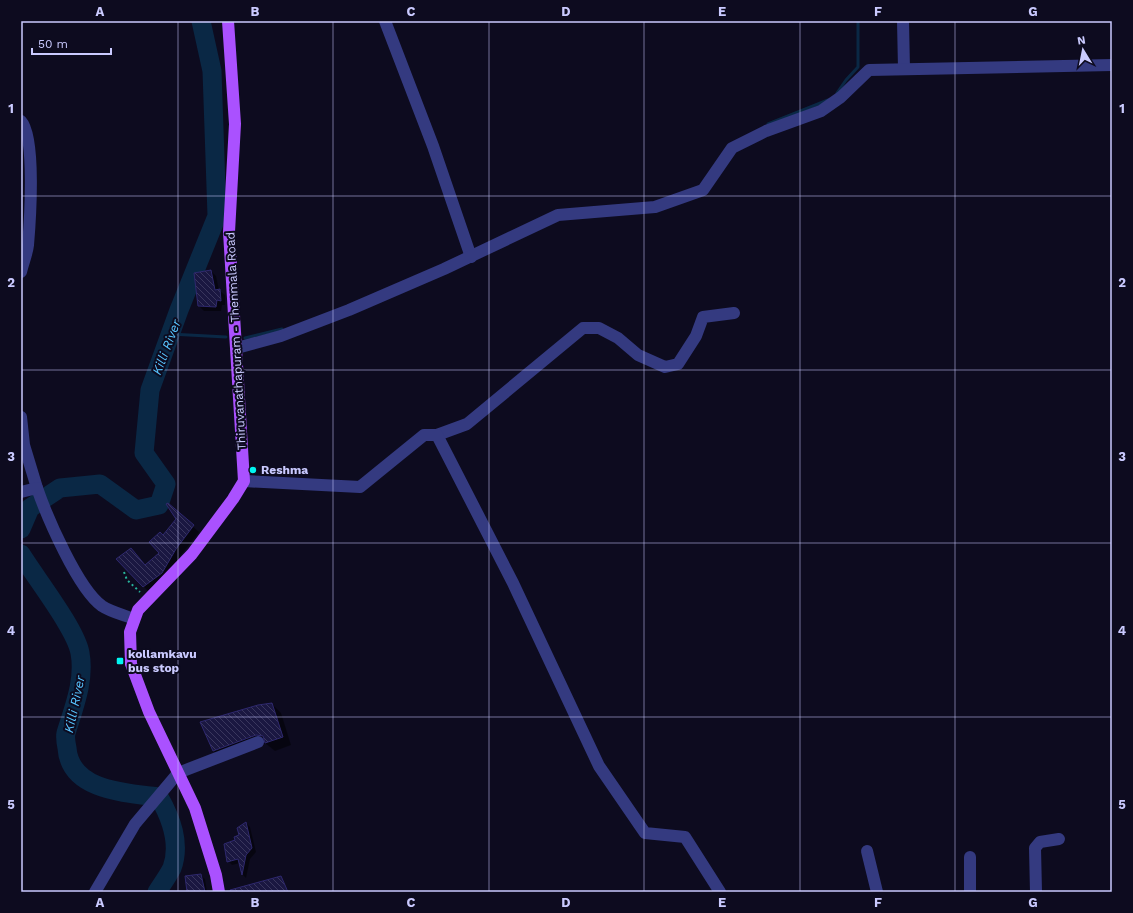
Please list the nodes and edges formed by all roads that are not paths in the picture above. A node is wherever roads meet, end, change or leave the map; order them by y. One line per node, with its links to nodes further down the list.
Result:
1 (228, 21): 10 (main road, Thiruvanathapuram - Thenmala Road)
2 (385, 21): 7 (street)
3 (902, 21): 5 (street)
4 (1112, 65): 5 (street)
5 (904, 69): 7 (street)
6 (21, 121): 8 (street)
7 (471, 257): 10 (street)
8 (21, 272)
9 (734, 313): 12 (street)
10 (237, 348): 13 (main road, Thiruvanathapuram - Thenmala Road)
11 (21, 417): 14 (street)
12 (437, 435): 13 (street); 24 (street)
13 (244, 481): 16 (main road)
14 (37, 488): 15 (street); 16 (street)
15 (21, 492)
16 (134, 619): 18 (main road)
17 (258, 742): 18 (street)
18 (178, 774): 22 (street); 23 (main road)
19 (1059, 839): 27 (street)
20 (867, 851): 25 (street)
21 (970, 857): 26 (street)
22 (95, 892)
23 (219, 892)
24 (720, 892)
25 (877, 892)
26 (970, 892)
27 (1036, 892)

